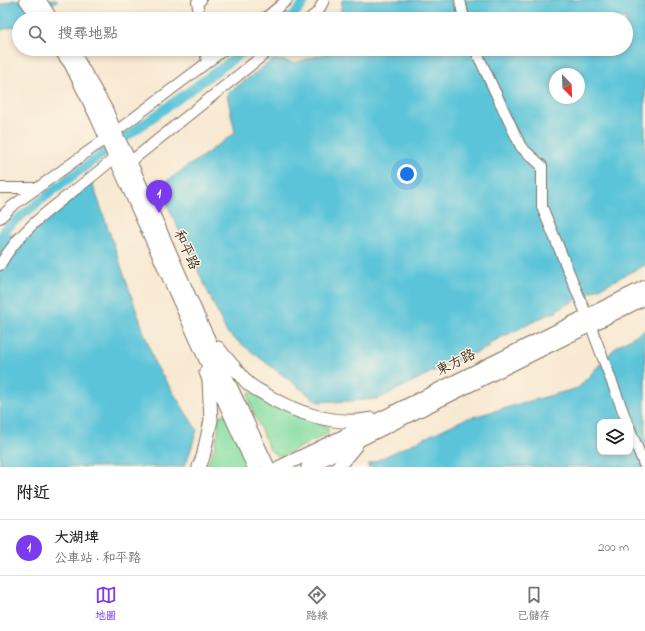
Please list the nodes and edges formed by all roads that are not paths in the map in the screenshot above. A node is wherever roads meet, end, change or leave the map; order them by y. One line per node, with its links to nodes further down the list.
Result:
1 (26, 0): 7 (main road)
2 (39, 0): 8 (main road)
3 (201, 0): 9 (lane)
4 (287, 0): 10 (lane)
5 (324, 0): 11 (lane)
6 (460, 0): 12 (lane)
7 (39, 12)
8 (43, 12)
9 (199, 12)
10 (272, 12)
11 (318, 12)
12 (463, 12)
13 (65, 56): 20 (main road, 和平路)
14 (75, 56): 20 (main road, 和平路)
15 (206, 56): 19 (lane)
16 (215, 56): 19 (lane)
17 (261, 56): 21 (lane)
18 (478, 56): 28 (lane)
19 (207, 62): 20 (lane)
20 (112, 137): 21 (main road, 和平路); 23 (lane)
21 (121, 156): 25 (lane); 29 (main road, 和平路)
22 (0, 188): 23 (lane)
23 (37, 188): 24 (lane)
24 (0, 218)
25 (0, 265)
26 (645, 287): 28 (main road, 東方路)
27 (645, 298): 28 (main road, 東方路)
28 (589, 320): 30 (main road, 東方路); 31 (lane); 33 (main road, 東方路)
29 (197, 328): 30 (main road); 34 (main road); 35 (main road, 和平路); 36 (main road, 和平路)
30 (388, 415): 37 (main road, 東方路)
31 (626, 419)
32 (633, 437): 40 (lane)
33 (359, 440): 38 (main road, 東方路); 39 (main road)
34 (199, 467)
35 (254, 467)
36 (268, 467)
37 (280, 467)
38 (308, 467)
39 (338, 467)
40 (645, 467)

